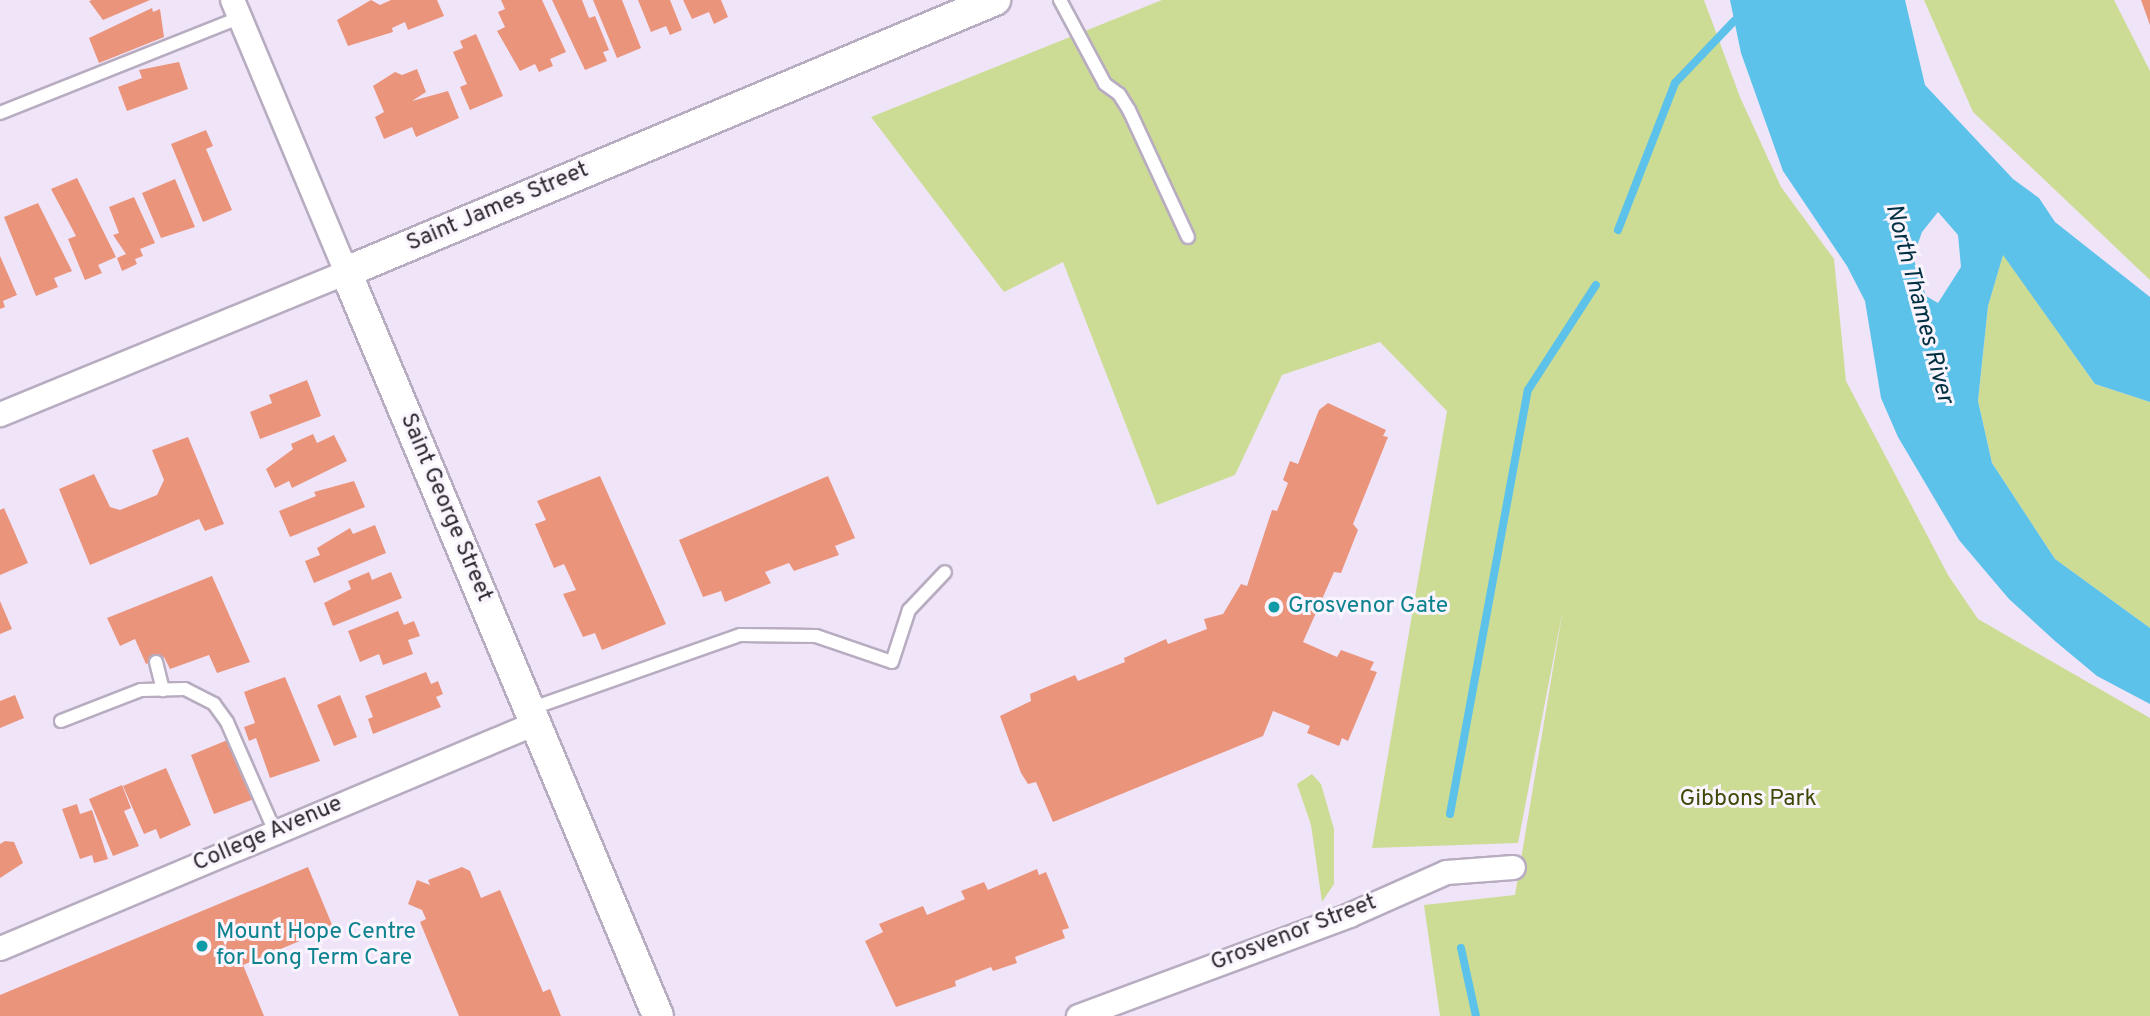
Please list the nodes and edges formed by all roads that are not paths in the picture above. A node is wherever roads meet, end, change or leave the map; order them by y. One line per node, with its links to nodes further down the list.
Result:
1 (995, 0): 6 (street, Saint James Street)
2 (1060, 0): 5 (lane)
3 (236, 9): 4 (lane); 6 (street, Saint George Street)
4 (0, 113)
5 (1188, 237)
6 (346, 272): 7 (street, Saint James Street); 11 (street, Saint George Street)
7 (0, 414)
8 (945, 572): 11 (lane)
9 (156, 662): 10 (lane)
10 (163, 690): 12 (lane); 13 (lane)
11 (533, 716): 13 (street, College Avenue); 16 (street, Saint George Street)
12 (61, 721)
13 (275, 832): 15 (street, College Avenue)
14 (1513, 867): 17 (street, Grosvenor Street)
15 (0, 948)
16 (658, 1016)
17 (1078, 1016)

